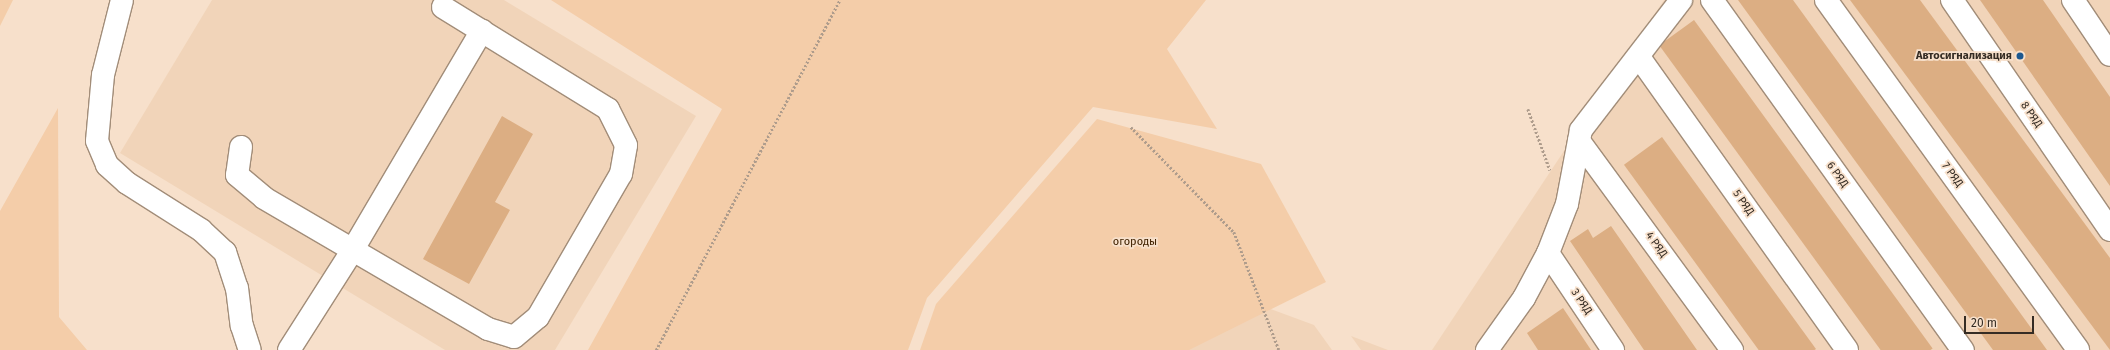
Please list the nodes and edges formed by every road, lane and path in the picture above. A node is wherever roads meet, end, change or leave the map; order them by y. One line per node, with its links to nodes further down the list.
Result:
1 (122, 0): 21 (lane)
2 (840, 0): 23 (path)
3 (1681, 0): 11 (lane)
4 (1712, 0): 28 (lane, 6 РЯД)
5 (1826, 0): 29 (lane, 7 РЯД)
6 (1952, 0): 17 (lane, 8 РЯД)
7 (2073, 0): 10 (lane)
8 (443, 7): 9 (lane)
9 (482, 30): 18 (lane); 18 (lane)
10 (2110, 55)
11 (1639, 57): 14 (lane); 27 (lane, 5 РЯД)
12 (1528, 109): 16 (path)
13 (1131, 126): 24 (path)
14 (1579, 141): 16 (lane); 26 (lane, 4 РЯД)
15 (241, 146): 18 (lane)
16 (1567, 204): 19 (lane)
17 (2110, 230)
18 (352, 251): 22 (lane)
19 (1548, 253): 20 (lane); 25 (lane, 3 РЯД)
20 (1494, 347)
21 (250, 350)
22 (289, 350)
23 (656, 350)
24 (1279, 350)
25 (1613, 350)
26 (1732, 350)
27 (1847, 350)
28 (1963, 350)
29 (2078, 350)

